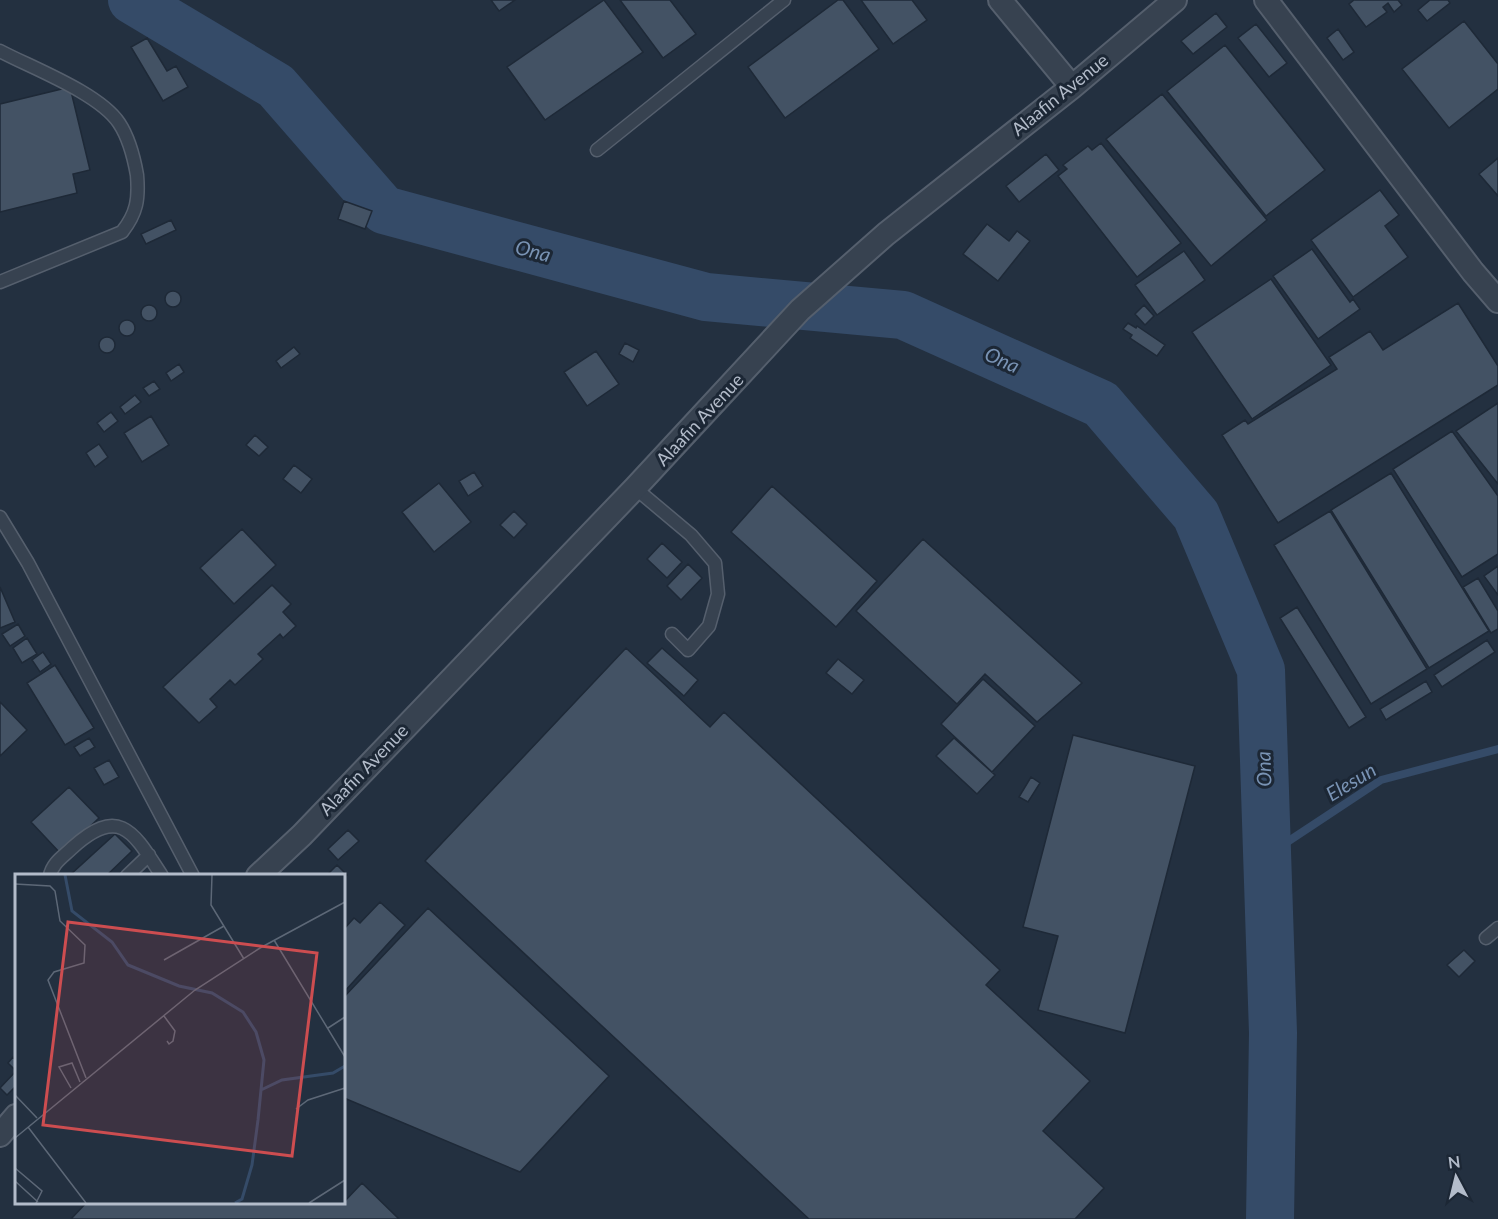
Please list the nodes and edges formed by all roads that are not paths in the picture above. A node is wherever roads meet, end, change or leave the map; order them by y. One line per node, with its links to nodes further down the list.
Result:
1 (784, 0): 7 (lane)
2 (1000, 0): 6 (street)
3 (1175, 0): 6 (street, Alaafin Avenue)
4 (1266, 0): 9 (street)
5 (0, 51): 8 (lane)
6 (1072, 87): 10 (street, Alaafin Avenue)
7 (597, 150)
8 (0, 282)
9 (1498, 301)
10 (635, 488): 12 (lane); 18 (street, Alaafin Avenue)
11 (0, 517): 17 (lane)
12 (672, 634)
13 (149, 855): 14 (lane); 15 (lane); 16 (lane)
14 (50, 874)
15 (129, 874)
16 (161, 874)
17 (192, 874)
18 (260, 874)
19 (1498, 928): 20 (lane)
20 (1486, 938)
21 (15, 1117): 22 (street)
22 (0, 1135)

